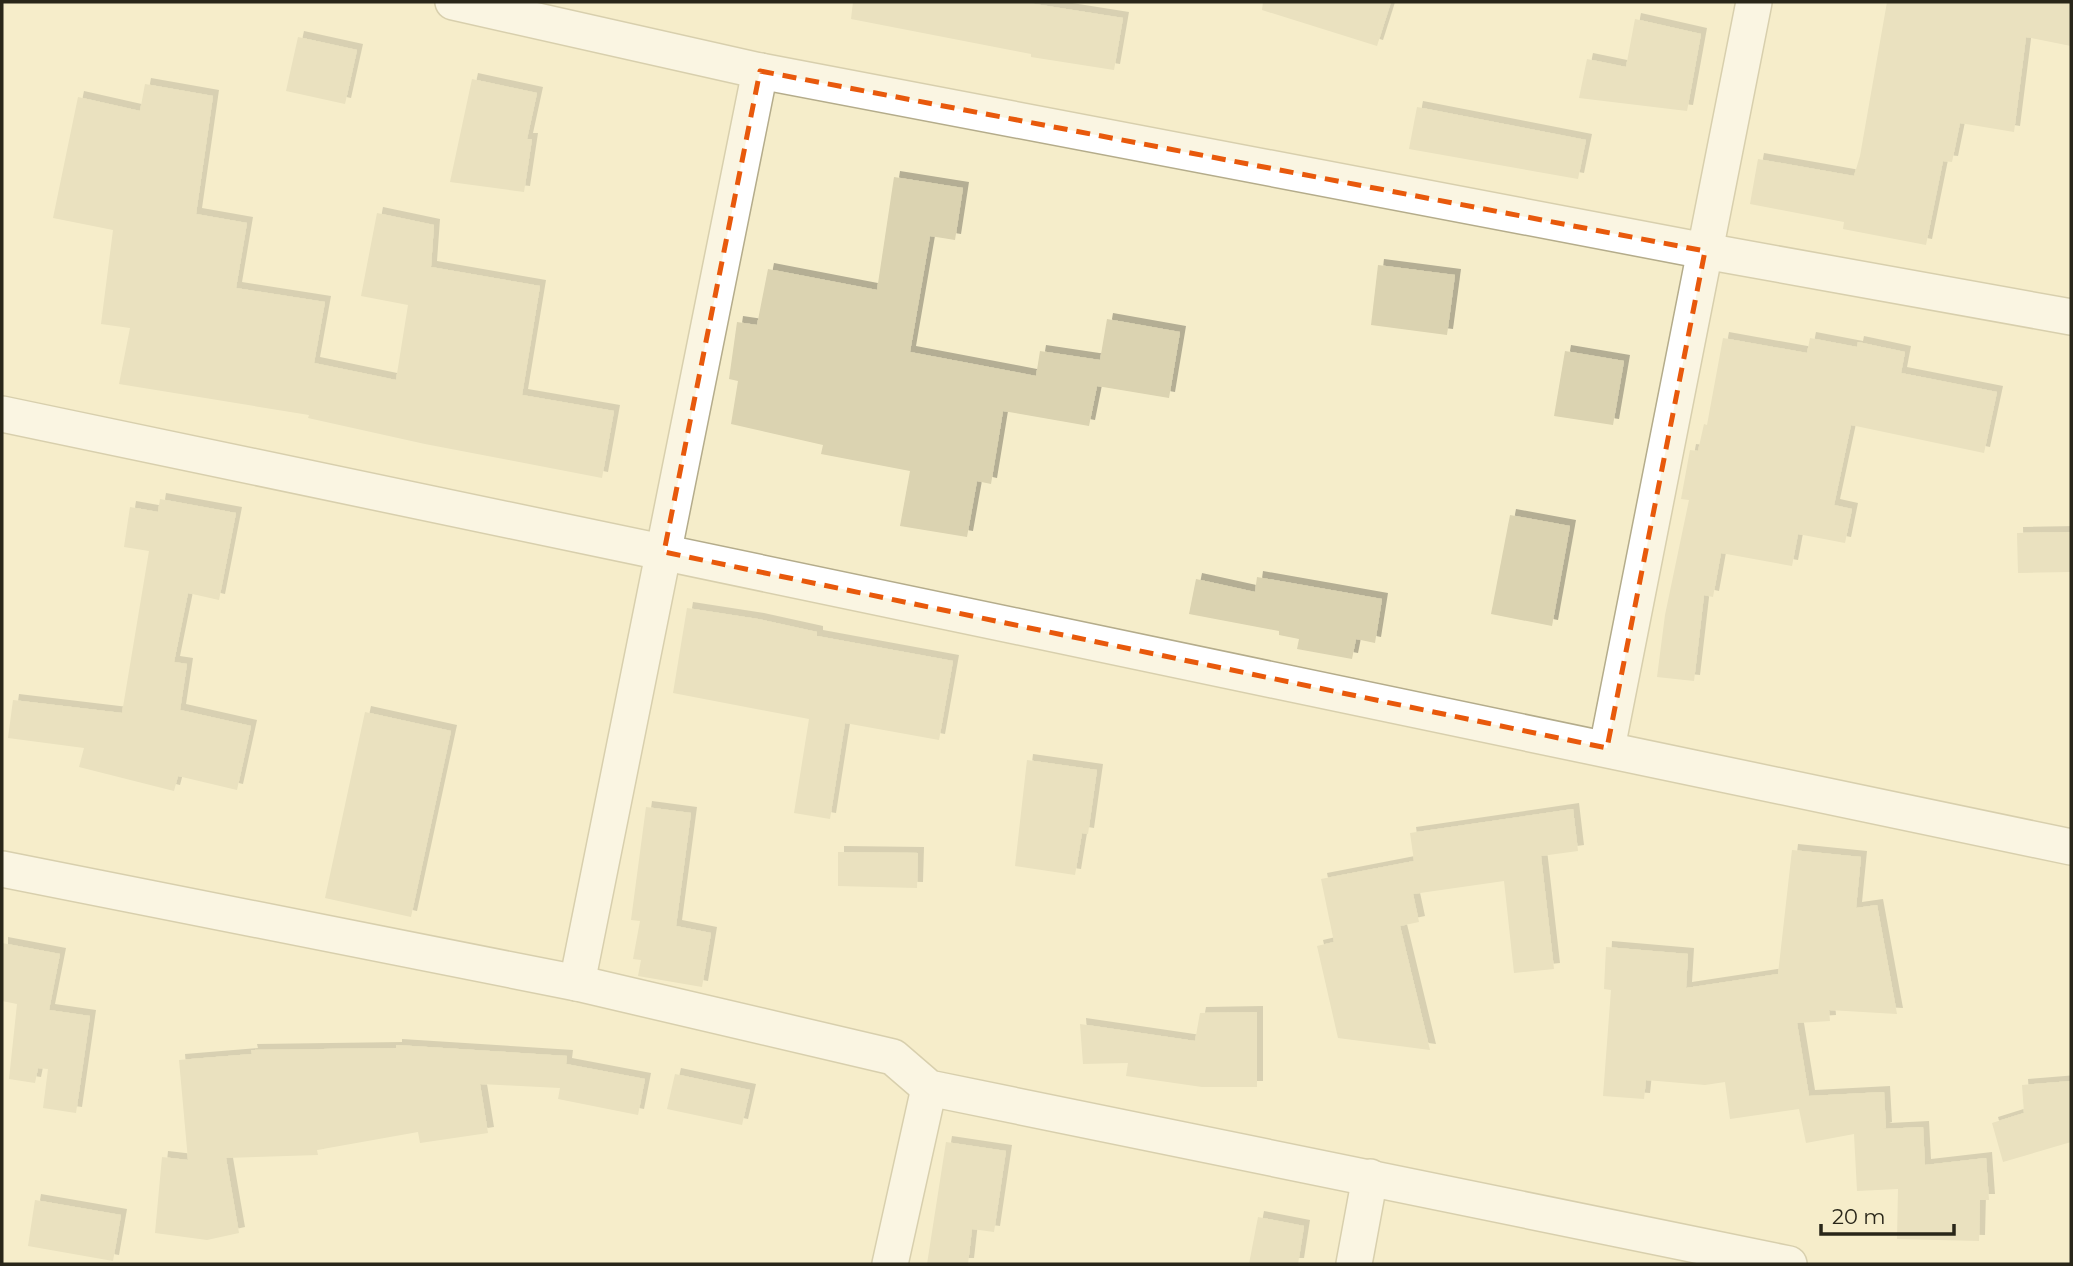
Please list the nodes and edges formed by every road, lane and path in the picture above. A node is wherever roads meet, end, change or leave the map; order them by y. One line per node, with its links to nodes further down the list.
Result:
1 (453, 2): 3 (street)
2 (1754, 2): 4 (street)
3 (760, 71): 4 (street); 7 (street)
4 (1705, 251): 5 (street); 8 (street)
5 (2071, 317)
6 (2, 414): 7 (street)
7 (664, 552): 8 (street); 11 (street)
8 (1607, 748): 9 (street)
9 (2071, 847)
10 (2, 869): 11 (street)
11 (577, 983): 12 (street)
12 (929, 1088): 13 (street); 14 (street)
13 (1370, 1177): 15 (street); 16 (street)
14 (890, 1264)
15 (1354, 1264)
16 (1789, 1264)

